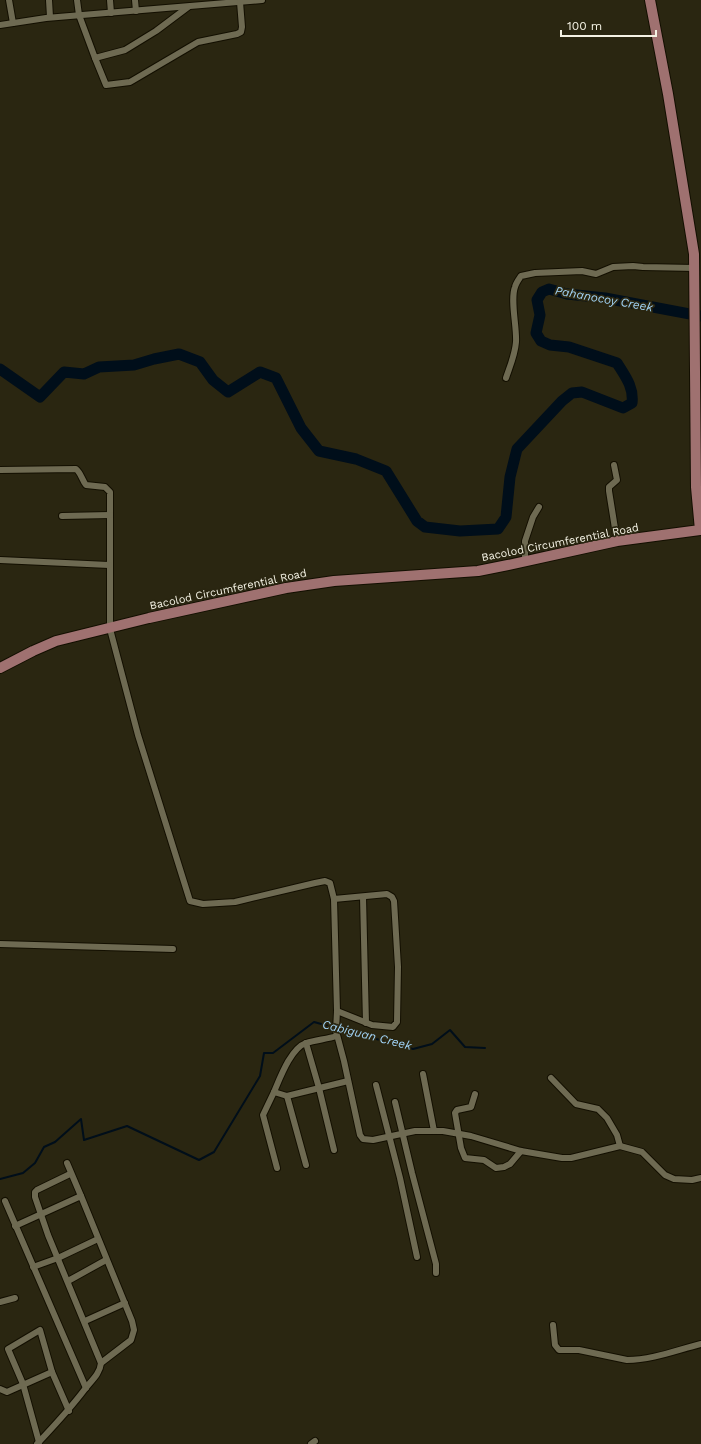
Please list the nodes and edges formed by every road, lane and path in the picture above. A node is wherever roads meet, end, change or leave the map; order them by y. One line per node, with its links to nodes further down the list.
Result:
1 (10, 0): 18 (street)
2 (48, 0): 17 (street)
3 (77, 0): 16 (street)
4 (110, 0): 15 (street)
5 (135, 0): 14 (street)
6 (171, 0): 13 (street)
7 (262, 0): 10 (street)
8 (650, 0): 21 (main road, Bacolod Circumferential Road)
9 (231, 2): 10 (street); 11 (street)
10 (240, 2): 20 (street)
11 (199, 3): 12 (street)
12 (189, 7): 13 (street); 20 (street)
13 (172, 8): 14 (street)
14 (136, 11): 15 (street)
15 (111, 13): 16 (street)
16 (79, 15): 17 (street); 20 (street)
17 (50, 18): 18 (street)
18 (13, 23): 19 (street)
19 (0, 25)
20 (95, 58)
21 (695, 268): 22 (street); 28 (main road, Bacolod Circumferential Road)
22 (506, 378)
23 (614, 465): 28 (street)
24 (0, 470): 26 (street)
25 (539, 507): 30 (street)
26 (110, 515): 27 (street); 31 (street)
27 (62, 516)
28 (617, 541): 30 (main road, Bacolod Circumferential Road)
29 (0, 560): 31 (street)
30 (525, 562): 32 (main road, Bacolod Circumferential Road)
31 (109, 565): 32 (street)
32 (110, 629): 33 (main road, Bacolod Circumferential Road); 35 (street)
33 (0, 668)
34 (363, 897): 35 (street); 39 (street); 39 (street)
35 (334, 900): 38 (street)
36 (0, 944): 37 (street)
37 (172, 949)
38 (337, 1011): 39 (street); 40 (street)
39 (366, 1023)
40 (336, 1034): 41 (street); 44 (street)
41 (306, 1043): 46 (street); 47 (street)
42 (423, 1074): 51 (street)
43 (551, 1078): 55 (street)
44 (348, 1082): 46 (street); 54 (street)
45 (376, 1085): 54 (street)
46 (319, 1088): 49 (street); 56 (street)
47 (274, 1092): 49 (street); 60 (street)
48 (476, 1094): 53 (street)
49 (286, 1096): 59 (street)
50 (395, 1102): 52 (street)
51 (434, 1131): 52 (street); 53 (street)
52 (403, 1133): 54 (street); 72 (street)
53 (458, 1134): 57 (street); 57 (street)
54 (389, 1136): 68 (street)
55 (620, 1146): 57 (street); 62 (street)
56 (334, 1150)
57 (521, 1151)
58 (67, 1163): 61 (street)
59 (306, 1165)
60 (277, 1168)
61 (70, 1174): 63 (street); 65 (street)
62 (701, 1178)
63 (80, 1196): 65 (street); 67 (street)
64 (5, 1201): 66 (street)
65 (42, 1214): 66 (street); 69 (street)
66 (15, 1226): 71 (street)
67 (98, 1239): 69 (street); 70 (street)
68 (417, 1257)
69 (58, 1258): 71 (street); 73 (street)
70 (106, 1260): 73 (street); 76 (street)
71 (33, 1267): 83 (street)
72 (436, 1273)
73 (68, 1281): 77 (street)
74 (15, 1298): 75 (street)
75 (0, 1302)
76 (125, 1303): 77 (street); 80 (street)
77 (85, 1321): 80 (street)
78 (553, 1324): 79 (street)
79 (701, 1344)
80 (101, 1363): 83 (street)
81 (52, 1372): 82 (street); 82 (street); 85 (street)
82 (23, 1384): 84 (street); 86 (street)
83 (86, 1388): 85 (street)
84 (0, 1389)
85 (69, 1410): 86 (street)
86 (38, 1443)

